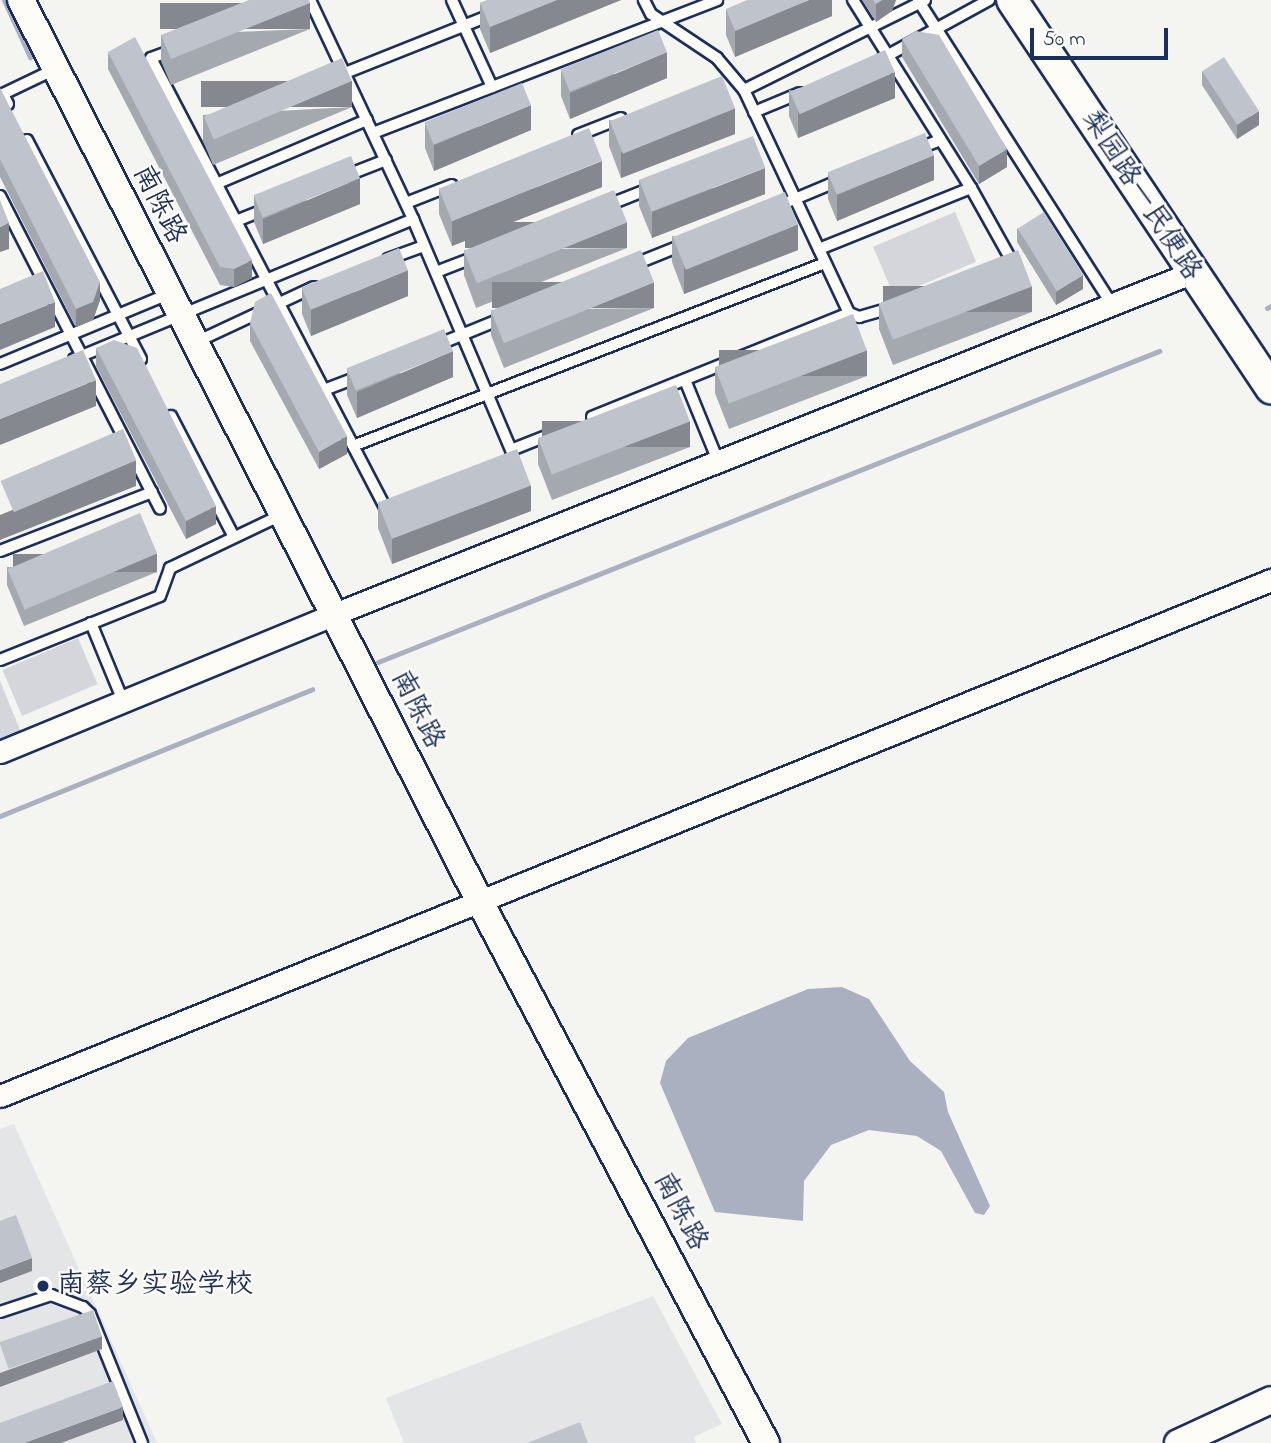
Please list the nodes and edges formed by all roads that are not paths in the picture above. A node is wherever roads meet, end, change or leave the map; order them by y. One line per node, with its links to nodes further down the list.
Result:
1 (20, 0): 18 (street, 南陈路)
2 (310, 0): 19 (lane)
3 (452, 0): 12 (lane)
4 (644, 0): 11 (lane)
5 (718, 0): 11 (lane)
6 (853, 0): 13 (lane)
7 (989, 0): 14 (lane)
8 (1012, 0): 64 (main road, 梨园路一民便路)
9 (921, 1): 13 (lane); 14 (lane)
10 (508, 9): 12 (lane)
11 (661, 22): 20 (lane); 23 (lane)
12 (464, 26): 19 (lane); 23 (lane)
13 (870, 28): 16 (lane); 25 (lane)
14 (937, 29): 16 (lane); 69 (lane)
15 (187, 44): 34 (lane)
16 (888, 56): 17 (lane); 35 (lane)
17 (876, 61)
18 (53, 70): 26 (lane); 70 (street, 南陈路)
19 (345, 73): 21 (lane); 30 (lane)
20 (731, 75): 22 (lane); 25 (lane)
21 (332, 78)
22 (718, 80)
23 (492, 87): 33 (lane)
24 (815, 87): 28 (lane)
25 (744, 90): 28 (lane)
26 (1, 94): 29 (lane)
27 (640, 111): 36 (lane)
28 (754, 112): 37 (lane)
29 (15, 119)
30 (367, 120): 33 (lane); 45 (lane)
31 (204, 129): 34 (lane)
32 (22, 131): 73 (lane)
33 (373, 133): 40 (lane)
34 (191, 134): 45 (lane)
35 (940, 140): 39 (lane); 46 (lane)
36 (562, 142)
37 (768, 142): 38 (lane); 47 (lane)
38 (755, 147)
39 (904, 154)
40 (386, 160): 43 (lane); 48 (lane)
41 (856, 174): 47 (lane)
42 (471, 177): 48 (lane)
43 (336, 180)
44 (666, 182): 52 (lane)
45 (216, 184): 54 (lane)
46 (971, 188): 57 (lane); 62 (lane)
47 (795, 199): 50 (lane); 57 (lane)
48 (406, 203): 53 (lane)
49 (2, 204): 75 (lane)
50 (782, 204)
51 (273, 206): 54 (lane)
52 (589, 212)
53 (413, 219): 56 (lane); 65 (lane)
54 (236, 221): 65 (lane)
55 (693, 241): 61 (lane)
56 (424, 246): 60 (lane); 63 (lane)
57 (819, 249): 59 (lane)
58 (487, 252): 63 (lane)
59 (825, 263): 71 (lane); 87 (lane)
60 (375, 264)
61 (629, 267)
62 (1003, 267)
63 (436, 272): 74 (lane)
64 (1191, 273): 69 (street); 85 (main road, 梨园路一民便路)
65 (267, 280): 67 (lane); 70 (lane)
66 (326, 282): 67 (lane)
67 (277, 300): 77 (lane); 86 (lane)
68 (911, 300): 71 (lane)
69 (1112, 304): 95 (street)
70 (173, 305): 73 (lane); 76 (lane); 77 (street, 南陈路)
71 (849, 313): 84 (lane)
72 (513, 314): 74 (lane)
73 (118, 315): 75 (lane); 76 (lane)
74 (462, 334): 78 (lane); 87 (lane)
75 (71, 335): 79 (lane); 80 (lane)
76 (129, 336): 79 (lane); 83 (lane)
77 (193, 343): 100 (street, 南陈路)
78 (424, 350)
79 (82, 356): 81 (lane); 91 (lane)
80 (0, 364)
81 (58, 365)
82 (374, 370): 86 (lane)
83 (148, 371)
84 (685, 380): 89 (lane); 95 (lane)
85 (1271, 389)
86 (324, 390): 93 (lane)
87 (488, 394): 93 (lane); 94 (lane)
88 (166, 407): 101 (lane)
89 (573, 425)
90 (561, 430): 94 (lane)
91 (125, 439): 92 (lane); 97 (lane)
92 (112, 444)
93 (353, 446): 98 (lane)
94 (512, 450): 96 (lane)
95 (718, 461): 104 (street)
96 (505, 467)
97 (152, 492): 99 (lane); 102 (lane)
98 (400, 505)
99 (160, 508)
100 (281, 515): 101 (lane); 104 (street, 南陈路)
101 (234, 537): 105 (lane)
102 (0, 551)
103 (1271, 580): 109 (street)
104 (332, 615): 107 (street); 109 (street, 南陈路)
105 (91, 623): 106 (lane); 107 (lane)
106 (0, 660)
107 (123, 701): 108 (street)
108 (0, 752)
109 (480, 902): 110 (street); 114 (street, 南陈路)
110 (0, 1096)
111 (0, 1312): 113 (lane)
112 (1271, 1400): 115 (street)
113 (142, 1443)
114 (766, 1443)
115 (1178, 1443)

